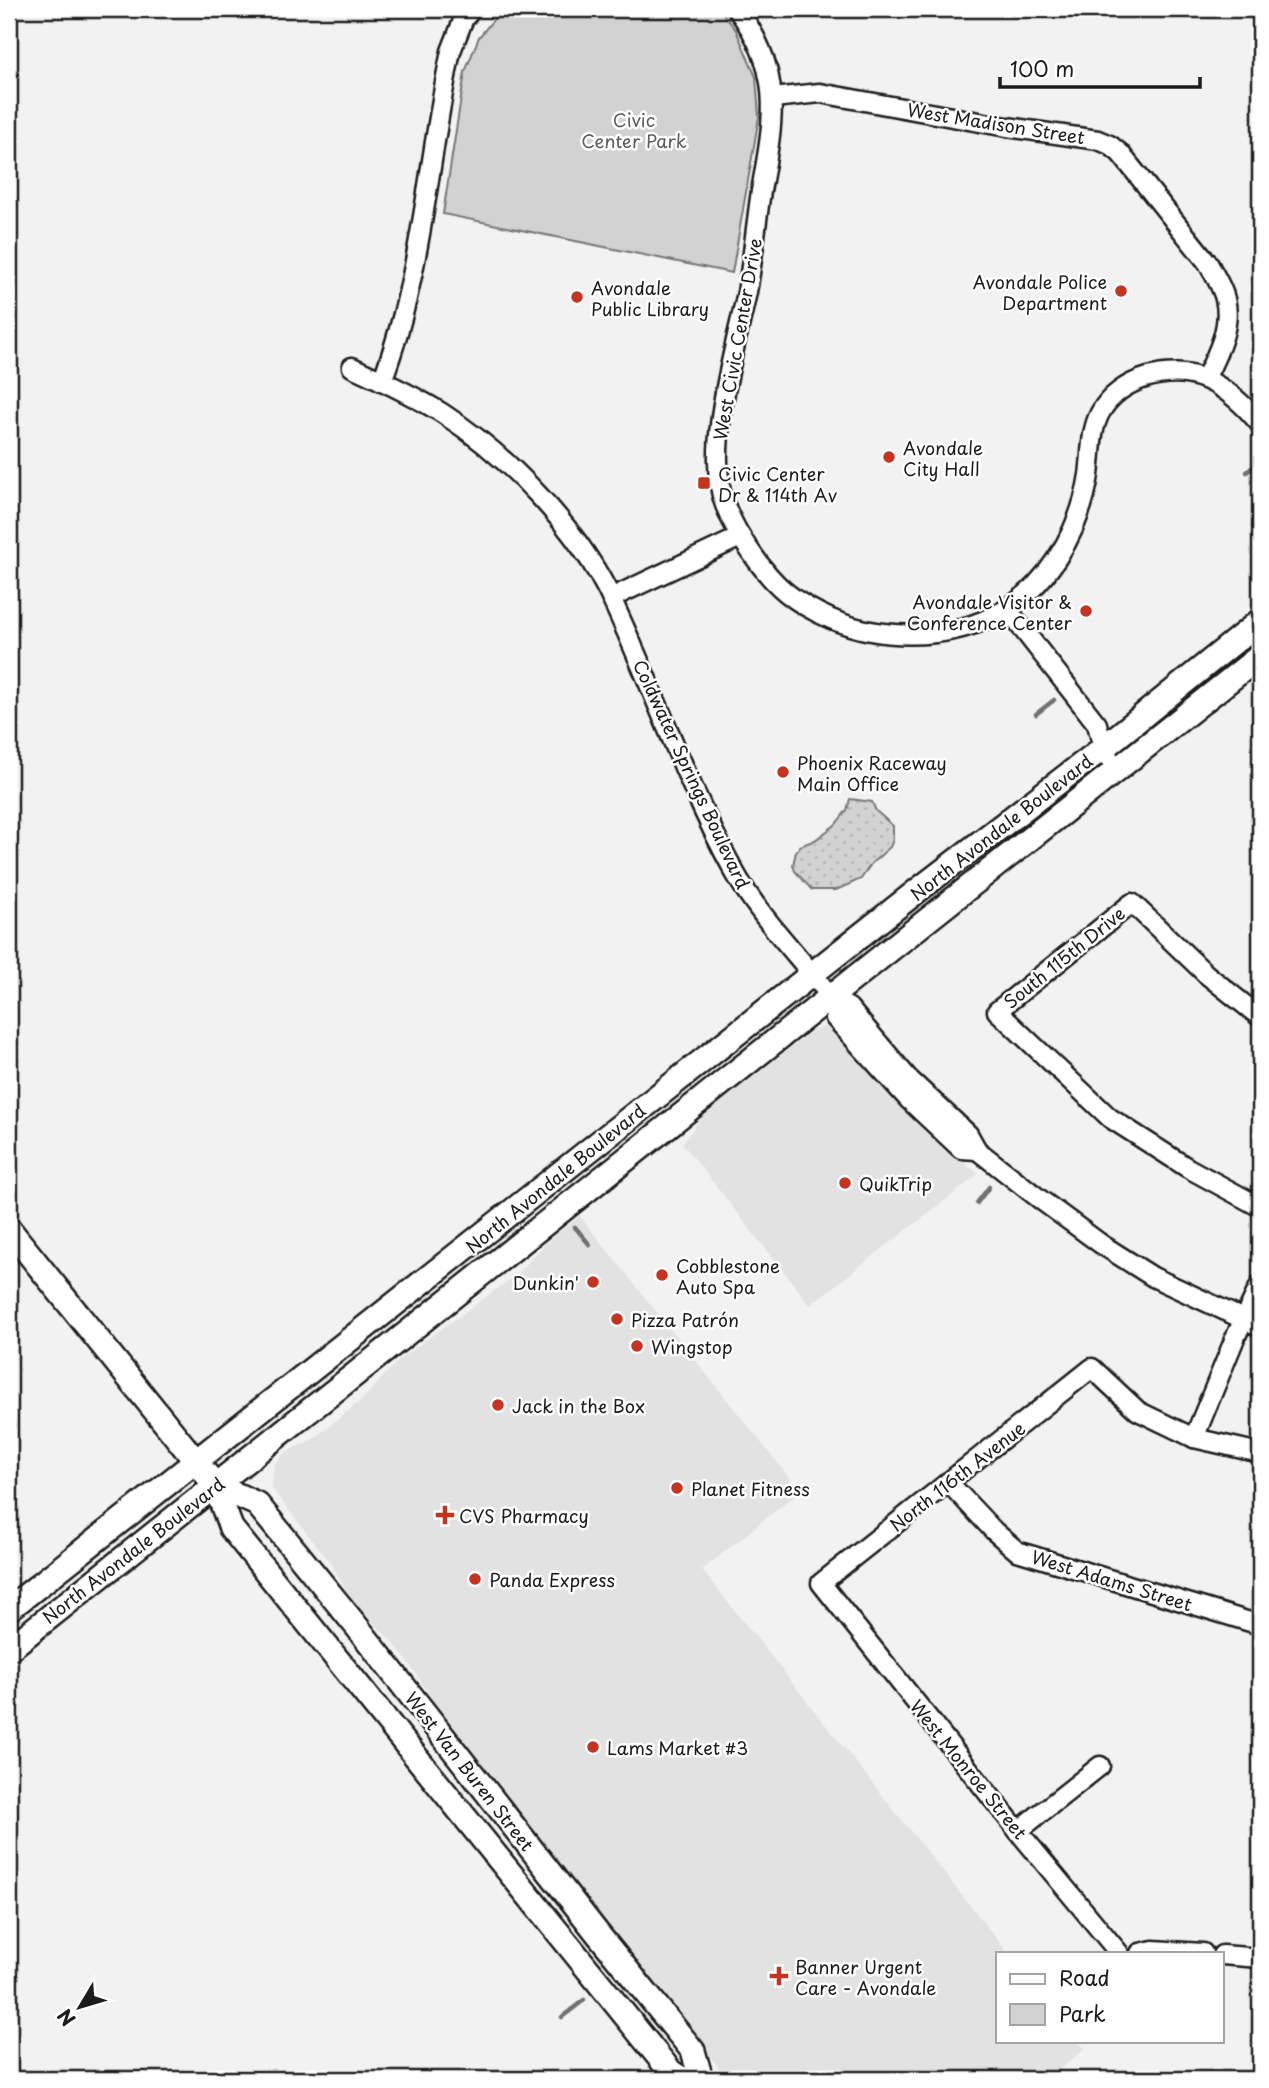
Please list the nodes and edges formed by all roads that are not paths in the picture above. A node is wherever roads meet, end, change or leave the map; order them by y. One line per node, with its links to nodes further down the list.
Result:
1 (472, 9): 6 (street)
2 (737, 9): 3 (street, West Civic Center Drive)
3 (773, 99): 5 (street, West Madison Street); 8 (street, West Civic Center Drive)
4 (352, 367): 6 (street, Coldwater Springs Boulevard)
5 (1205, 379): 7 (street, West Civic Center Drive); 10 (street, West Civic Center Drive)
6 (382, 381): 9 (street, Coldwater Springs Boulevard)
7 (1260, 424)
8 (740, 537): 9 (street); 10 (street, West Civic Center Drive)
9 (611, 598): 15 (street, Coldwater Springs Boulevard)
10 (1007, 609): 13 (street)
11 (1260, 621): 13 (main road, North Avondale Boulevard)
12 (1260, 656): 14 (main road, North Avondale Boulevard)
13 (1103, 748): 14 (street); 15 (main road, North Avondale Boulevard)
14 (1116, 771): 16 (main road, North Avondale Boulevard)
15 (813, 974): 16 (street, Coldwater Springs Boulevard); 18 (main road, North Avondale Boulevard)
16 (831, 997): 22 (main road, North Avondale Boulevard); 25 (street, Coldwater Springs Boulevard)
17 (1260, 1016): 19 (street, South 115th Drive)
18 (620, 1126): 20 (main road, North Avondale Boulevard); 22 (main road)
19 (1260, 1208)
20 (497, 1224): 24 (main road); 29 (main road, North Avondale Boulevard)
21 (9, 1229): 29 (main road, West Van Buren Street)
22 (531, 1234): 24 (main road, North Avondale Boulevard)
23 (1260, 1285): 25 (street)
24 (422, 1321): 31 (main road, North Avondale Boulevard)
25 (1242, 1321): 26 (street, Coldwater Springs Boulevard); 27 (street)
26 (1260, 1328)
27 (1194, 1438): 28 (street); 30 (street, North 116th Avenue)
28 (1260, 1452)
29 (196, 1462): 31 (main road, West Van Buren Street); 33 (main road, North Avondale Boulevard)
30 (948, 1482): 32 (street, North 116th Avenue); 34 (street, West Adams Street)
31 (215, 1485): 35 (main road, North Avondale Boulevard); 37 (main road, West Van Buren Street); 39 (main road, West Van Buren Street)
32 (821, 1583): 38 (street, West Monroe Street)
33 (9, 1609)
34 (1260, 1625)
35 (9, 1649)
36 (1100, 1766): 38 (street)
37 (434, 1776): 39 (main road); 40 (main road, West Van Buren Street)
38 (1018, 1831): 41 (street, West Monroe Street)
39 (540, 1861): 46 (main road, West Van Buren Street)
40 (524, 1888): 46 (main road); 47 (main road, West Van Buren Street)
41 (1118, 1952)
42 (1144, 1952): 43 (street)
43 (1186, 1952)
44 (1224, 1955): 45 (street)
45 (1260, 1958)
46 (618, 1960): 48 (main road, West Van Buren Street)
47 (682, 2079)
48 (701, 2079)

